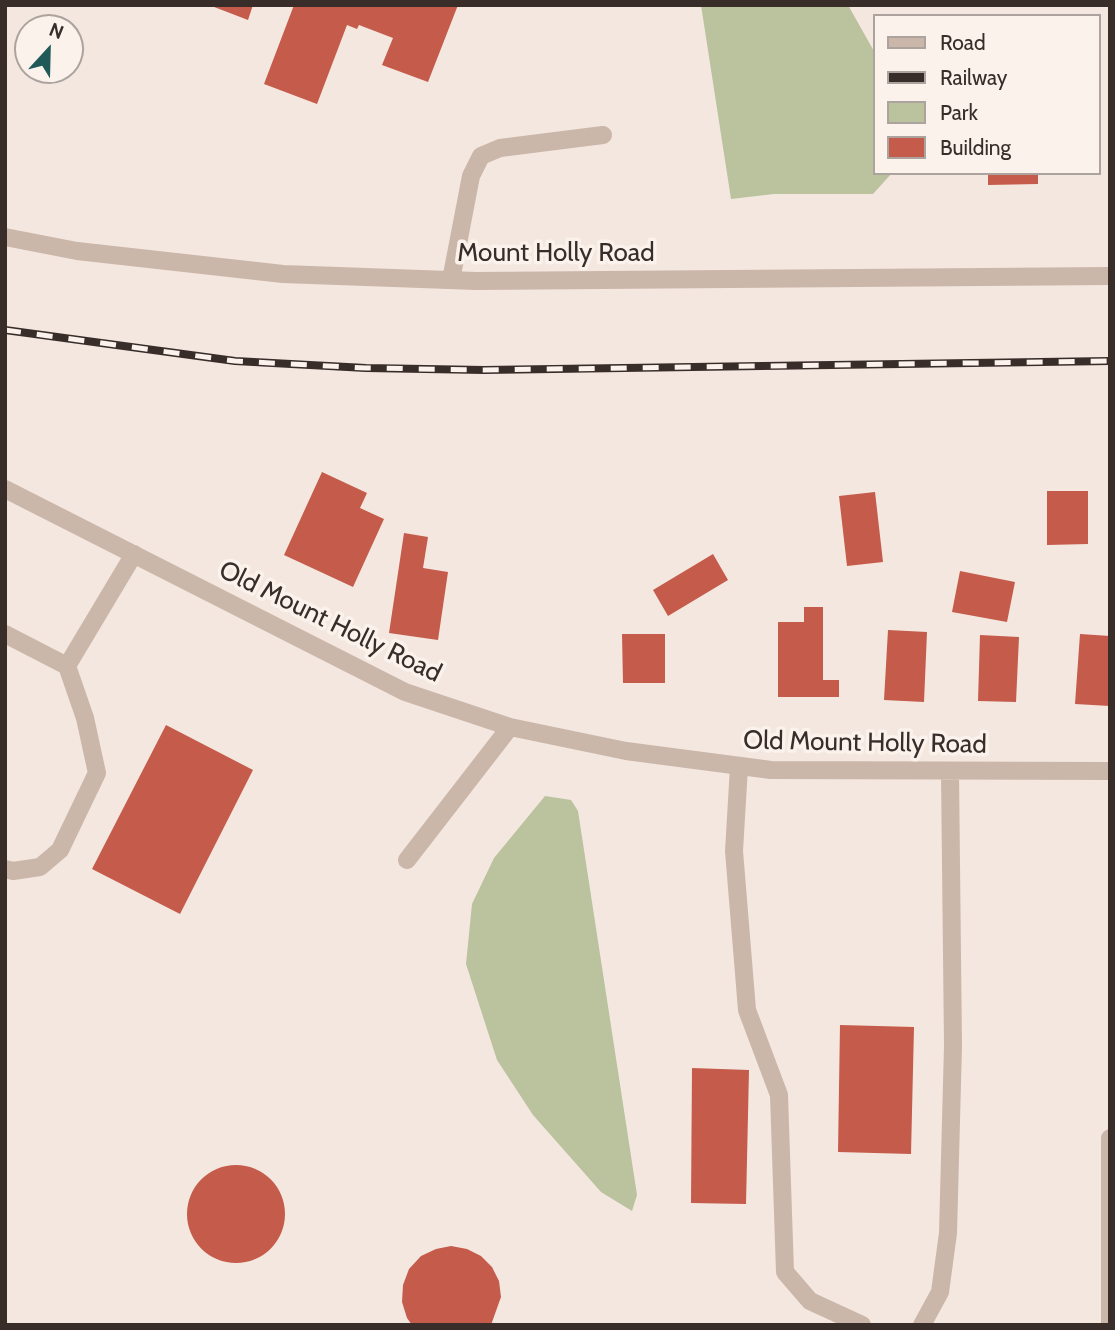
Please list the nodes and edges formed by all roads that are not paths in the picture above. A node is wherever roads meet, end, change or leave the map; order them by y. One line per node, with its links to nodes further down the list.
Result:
1 (603, 135): 4 (street)
2 (5, 237): 4 (street, Mount Holly Road)
3 (1110, 276): 4 (street, Mount Holly Road)
4 (451, 279)
5 (5, 489): 6 (street, Old Mount Holly Road)
6 (134, 554): 8 (street); 9 (street, Old Mount Holly Road)
7 (5, 634): 8 (street)
8 (67, 666): 14 (street)
9 (510, 727): 10 (street, Old Mount Holly Road); 13 (street)
10 (739, 767): 12 (street, Old Mount Holly Road); 16 (street)
11 (1110, 771): 12 (street, Old Mount Holly Road)
12 (950, 772): 17 (street)
13 (407, 860)
14 (5, 869)
15 (1110, 1138): 18 (street)
16 (862, 1325)
17 (922, 1325)
18 (1110, 1325)

